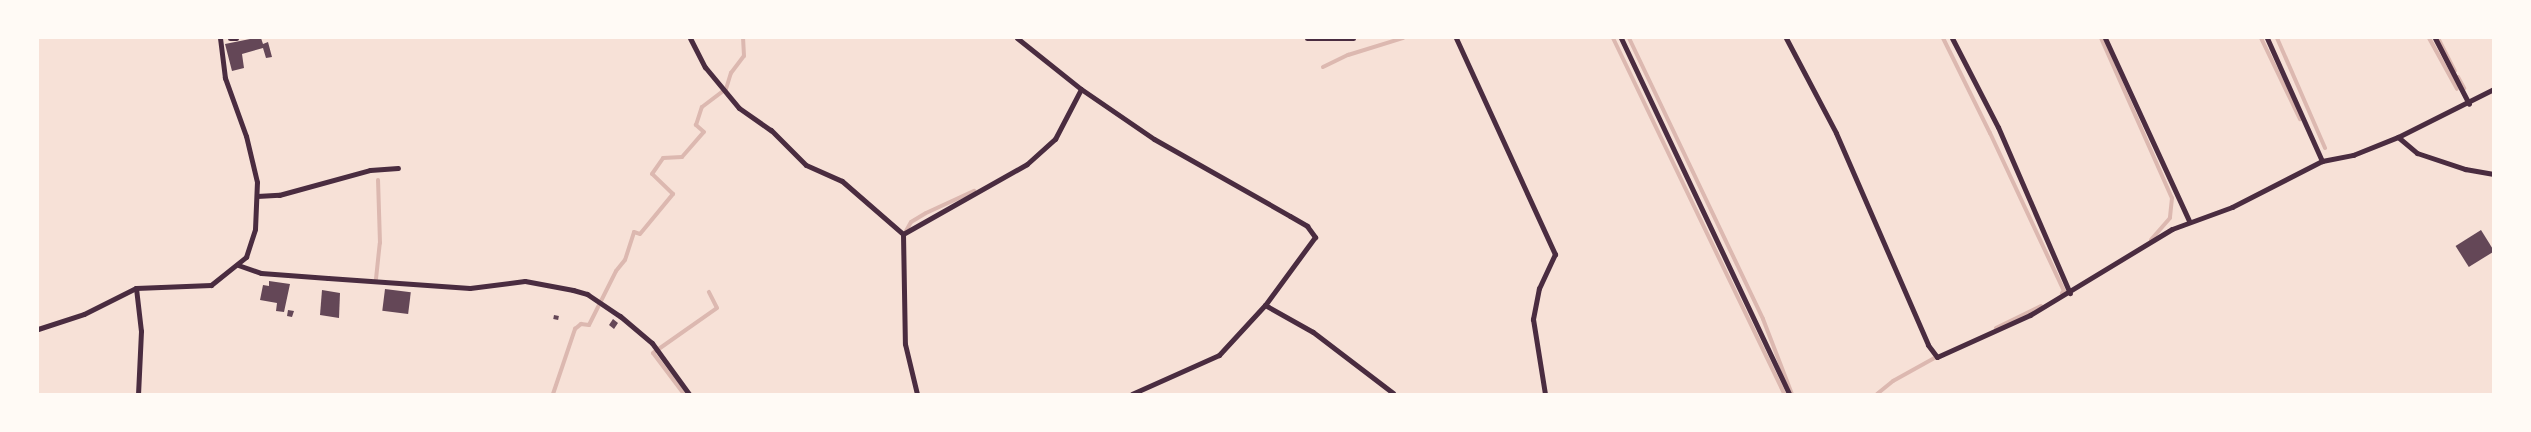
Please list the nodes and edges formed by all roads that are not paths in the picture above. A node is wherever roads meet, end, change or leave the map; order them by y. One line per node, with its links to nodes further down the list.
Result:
1 (220, 38): 22 (street)
2 (230, 38): 3 (street)
3 (236, 38)
4 (690, 38): 24 (street)
5 (1017, 38): 15 (street)
6 (1307, 38): 7 (street)
7 (1353, 38)
8 (1456, 38): 35 (street)
9 (1621, 38): 36 (street)
10 (1786, 38): 27 (street)
11 (1952, 38): 27 (street)
12 (2105, 38): 23 (street)
13 (2267, 38): 19 (street)
14 (2435, 38): 17 (street)
15 (1081, 89): 24 (street); 28 (street)
16 (2494, 89): 17 (street)
17 (2469, 104): 18 (street)
18 (2398, 137): 19 (street); 21 (street)
19 (2322, 161): 23 (street)
20 (398, 168): 22 (street)
21 (2494, 174)
22 (257, 196): 25 (street)
23 (2189, 221): 27 (street)
24 (903, 234): 33 (street)
25 (238, 265): 26 (street); 32 (street)
26 (136, 288): 29 (street); 31 (street)
27 (2070, 292)
28 (1265, 305): 30 (street); 34 (street)
29 (38, 329)
30 (1393, 393)
31 (138, 394)
32 (689, 394)
33 (917, 394)
34 (1132, 394)
35 (1545, 394)
36 (1789, 394)

